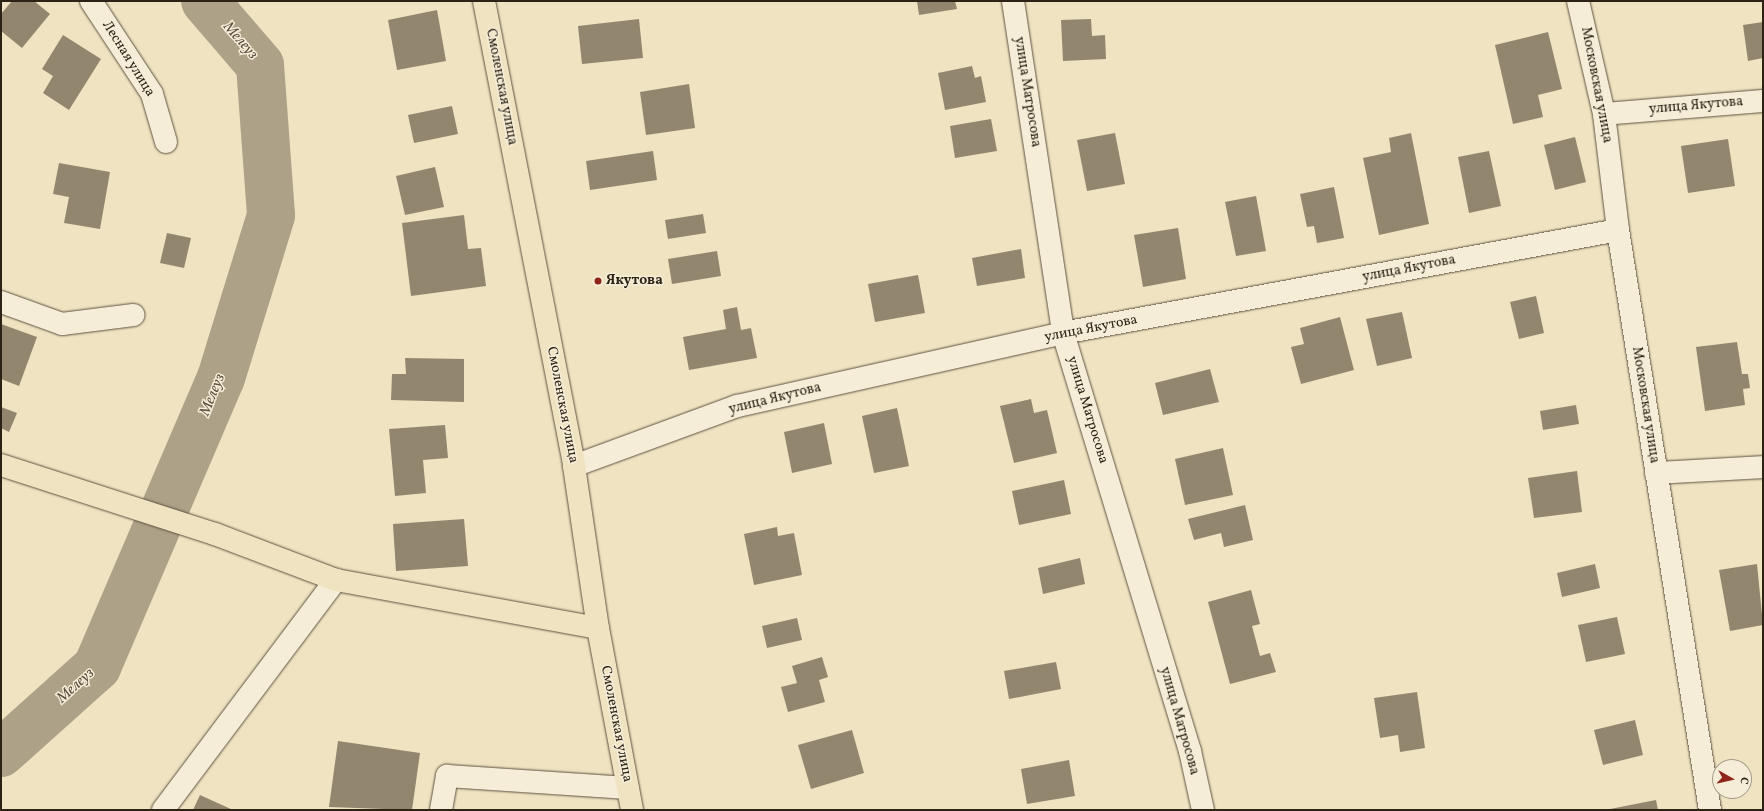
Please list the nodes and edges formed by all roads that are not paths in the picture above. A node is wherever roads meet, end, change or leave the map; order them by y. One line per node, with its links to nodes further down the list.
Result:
1 (91, 1): 7 (street, Лесная улица)
2 (484, 1): 13 (main road, Смоленская улица)
3 (1013, 1): 11 (street, улица Матросова)
4 (1578, 1): 6 (street, Московская улица)
5 (1763, 101): 6 (street, улица Якутова)
6 (1604, 114): 8 (street, Московская улица)
7 (166, 142)
8 (1618, 230): 11 (street, улица Якутова); 15 (street, Московская улица)
9 (1, 302): 10 (street)
10 (133, 315)
11 (1064, 333): 13 (street, улица Якутова); 22 (street, улица Матросова)
12 (1, 465): 16 (main road)
13 (574, 466): 17 (main road, Смоленская улица)
14 (1763, 467): 15 (street)
15 (1656, 473): 23 (street, Московская улица)
16 (336, 580): 17 (main road); 19 (street)
17 (598, 628): 18 (main road, Смоленская улица)
18 (628, 788): 20 (street); 21 (main road, Смоленская улица)
19 (163, 810)
20 (441, 810)
21 (632, 810)
22 (1203, 810)
23 (1710, 810)

